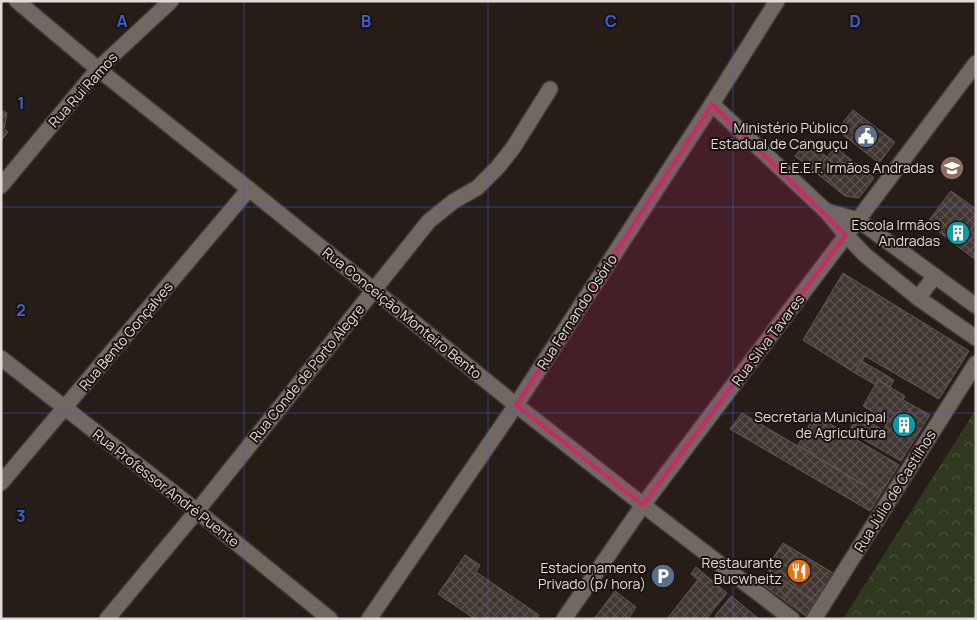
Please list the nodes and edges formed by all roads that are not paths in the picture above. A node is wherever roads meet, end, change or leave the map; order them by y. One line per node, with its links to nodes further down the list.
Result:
1 (17, 1): 5 (street, Rua Conceição Monteiro Bento)
2 (171, 1): 5 (street, Rua Rui Ramos)
3 (777, 1): 7 (street, Rua Fernando Osório)
4 (976, 64): 11 (street, Rua Silva Tavares)
5 (98, 69): 8 (street, Rua Rui Ramos); 9 (street, Rua Conceição Monteiro Bento)
6 (550, 89): 14 (street, Rua Conde de Porto Alegre)
7 (712, 104): 10 (street); 20 (street, Rua Fernando Osório)
8 (1, 186)
9 (249, 189): 14 (street, Rua Conceição Monteiro Bento); 21 (street, Rua Bento Gonçalves)
10 (826, 211): 11 (street); 12 (street)
11 (858, 220): 12 (street, Rua Silva Tavares); 13 (street)
12 (846, 235): 15 (street); 23 (street, Rua Silva Tavares)
13 (935, 276): 15 (street); 16 (street)
14 (374, 289): 20 (street, Rua Conceição Monteiro Bento); 24 (street, Rua Conde de Porto Alegre)
15 (918, 298): 17 (street)
16 (976, 306)
17 (976, 338)
18 (1, 358): 21 (street, Rua Professor André Puente)
19 (976, 363): 30 (street, Rua Júlio de Castilhos)
20 (516, 405): 23 (street, Rua Conceição Monteiro Bento); 27 (street, Rua Fernando Osório)
21 (65, 408): 22 (street, Rua Bento Gonçalves); 24 (street, Rua Professor André Puente)
22 (1, 482)
23 (643, 505): 28 (street, Rua Silva Tavares); 29 (street, Rua Conceição Monteiro Bento)
24 (197, 511): 25 (street, Rua Conde de Porto Alegre); 26 (street, Rua Professor André Puente)
25 (107, 619)
26 (330, 619)
27 (369, 619)
28 (564, 619)
29 (792, 619)
30 (814, 619)

